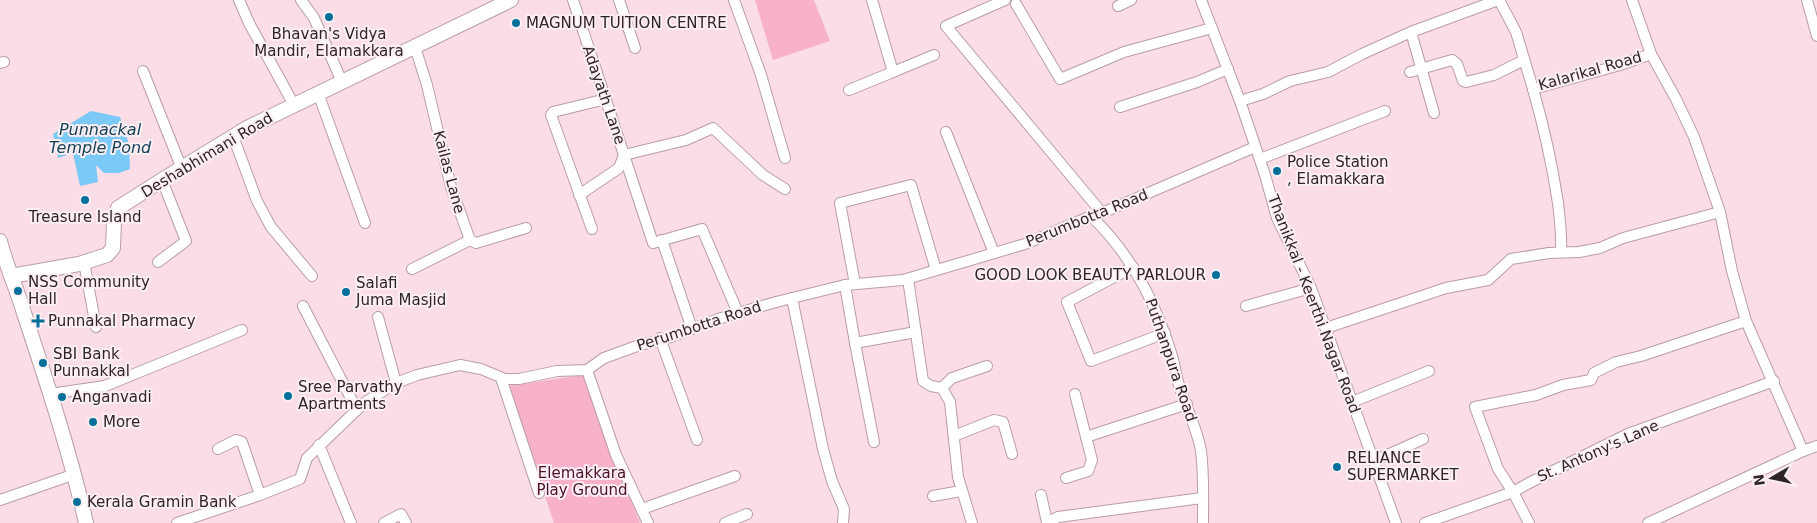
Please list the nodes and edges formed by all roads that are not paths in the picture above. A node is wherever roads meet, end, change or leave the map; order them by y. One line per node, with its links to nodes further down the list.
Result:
1 (239, 0): 35 (street)
2 (301, 0): 29 (street)
3 (511, 0): 19 (street, Deshabhimani Road)
4 (573, 0): 33 (street, Adayath Lane)
5 (619, 0): 20 (street)
6 (734, 0): 43 (street)
7 (872, 0): 27 (street)
8 (1006, 0): 50 (street)
9 (1132, 0): 15 (street)
10 (1201, 0): 16 (street, Thanikkal - Keerthi Nagar Road)
11 (1499, 0): 17 (street); 23 (street, Kalarikal Road)
12 (1632, 0): 21 (street)
13 (1806, 0): 18 (street)
14 (1016, 4): 16 (street)
15 (1118, 6)
16 (1212, 28): 24 (street, Thanikkal - Keerthi Nagar Road)
17 (1411, 32): 25 (street); 34 (street)
18 (1817, 36)
19 (414, 47): 29 (street, Deshabhimani Road); 55 (street, Kailas Lane)
20 (635, 48)
21 (1651, 54): 30 (street, Kalarikal Road); 49 (street)
22 (934, 55): 27 (street)
23 (1524, 60): 25 (street); 30 (street, Kalarikal Road)
24 (1228, 69): 34 (street, Thanikkal - Keerthi Nagar Road); 36 (street)
25 (1422, 70): 28 (street); 38 (street)
26 (143, 71): 45 (street)
27 (893, 72): 31 (street)
28 (1410, 72)
29 (342, 82): 32 (street, Deshabhimani Road)
30 (1533, 89): 58 (street)
31 (849, 90)
32 (318, 93): 35 (street, Deshabhimani Road); 52 (street)
33 (606, 99): 42 (street, Adayath Lane); 48 (street)
34 (1240, 101): 41 (street, Thanikkal - Keerthi Nagar Road)
35 (294, 105): 40 (street, Deshabhimani Road)
36 (1120, 107)
37 (1385, 111): 44 (street)
38 (1434, 113)
39 (946, 132): 59 (street)
40 (233, 136): 45 (street, Deshabhimani Road); 67 (street)
41 (1255, 147): 44 (street, Thanikkal - Keerthi Nagar Road); 50 (street, Perumbotta Road)
42 (624, 155): 47 (street, Adayath Lane); 48 (street); 56 (street)
43 (785, 158)
44 (1260, 159): 70 (street, Thanikkal - Keerthi Nagar Road)
45 (182, 168): 46 (street, Deshabhimani Road)
46 (162, 180): 61 (street, Deshabhimani Road); 62 (street)
47 (785, 189)
48 (579, 195): 54 (street)
49 (1720, 212): 58 (street); 76 (street)
50 (1102, 213): 51 (street, Perumbotta Road)
51 (1091, 216): 59 (street, Perumbotta Road); 63 (street, Puthanpura Road)
52 (365, 223)
53 (526, 228): 55 (street)
54 (592, 230)
55 (470, 240): 64 (street)
56 (662, 240): 74 (street); 79 (street)
57 (0, 241): 60 (street)
58 (1561, 252): 78 (street)
59 (994, 253): 65 (street, Perumbotta Road)
60 (2, 262): 66 (street)
61 (84, 262): 66 (street, Deshabhimani Road); 77 (street)
62 (158, 262)
63 (1133, 267): 82 (street, Puthanpura Road); 82 (street)
64 (412, 269)
65 (936, 270): 68 (street, Perumbotta Road); 69 (street)
66 (11, 276): 92 (street)
67 (312, 276)
68 (908, 279): 69 (street, Perumbotta Road); 81 (street)
69 (850, 285): 71 (street, Perumbotta Road); 84 (street)
70 (1311, 288): 73 (street); 78 (street, Thanikkal - Keerthi Nagar Road)
71 (792, 298): 74 (street, Perumbotta Road); 130 (street)
72 (303, 306): 96 (street)
73 (1246, 306)
74 (738, 313): 79 (street, Perumbotta Road)
75 (378, 317): 90 (street)
76 (1746, 321): 89 (street); 112 (street)
77 (96, 328)
78 (1326, 328): 94 (street, Thanikkal - Keerthi Nagar Road)
79 (692, 329): 83 (street, Perumbotta Road)
80 (242, 330): 92 (street)
81 (916, 332): 84 (street); 91 (street)
82 (1165, 333): 95 (street, Puthanpura Road)
83 (660, 338): 86 (street, Perumbotta Road); 100 (street)
84 (855, 343): 101 (street)
85 (987, 366): 91 (street)
86 (587, 370): 88 (street); 119 (street)
87 (1429, 371): 94 (street)
88 (501, 378): 90 (street); 113 (street)
89 (1774, 381): 105 (street); 112 (street, St. Antony's Lane)
90 (396, 383): 96 (street)
91 (942, 388): 97 (street)
92 (50, 394): 108 (street)
93 (1075, 394): 98 (street)
94 (1352, 402): 107 (street, Thanikkal - Keerthi Nagar Road)
95 (1187, 404): 98 (street); 117 (street, Puthanpura Road)
96 (357, 410): 102 (street)
97 (954, 436): 106 (street); 111 (street)
98 (1086, 437): 110 (street)
99 (1423, 439): 107 (street)
100 (697, 440)
101 (874, 442)
102 (319, 446): 114 (street); 125 (street)
103 (1817, 446): 105 (street)
104 (218, 449): 114 (street)
105 (1803, 451): 136 (street)
106 (1012, 454)
107 (1374, 461): 133 (street, Thanikkal - Keerthi Nagar Road)
108 (75, 474): 118 (street); 123 (street)
109 (735, 476): 119 (street)
110 (1066, 478)
111 (962, 490): 116 (street); 131 (street)
112 (1513, 492): 134 (street, St. Antony's Lane); 135 (street)
113 (539, 493)
114 (260, 495): 121 (street)
115 (1041, 495): 122 (street)
116 (933, 496)
117 (1202, 498): 122 (street); 132 (street, Puthanpura Road)
118 (0, 500)
119 (642, 509): 128 (street)
120 (747, 514): 129 (street)
121 (202, 519): 124 (street)
122 (1047, 522)
123 (86, 523)
124 (176, 523)
125 (352, 523)
126 (384, 523): 127 (street)
127 (406, 523)
128 (648, 523)
129 (725, 523)
130 (844, 523)
131 (972, 523)
132 (1203, 523)
133 (1396, 523)
134 (1424, 523)
135 (1529, 523)
136 (1648, 523)

